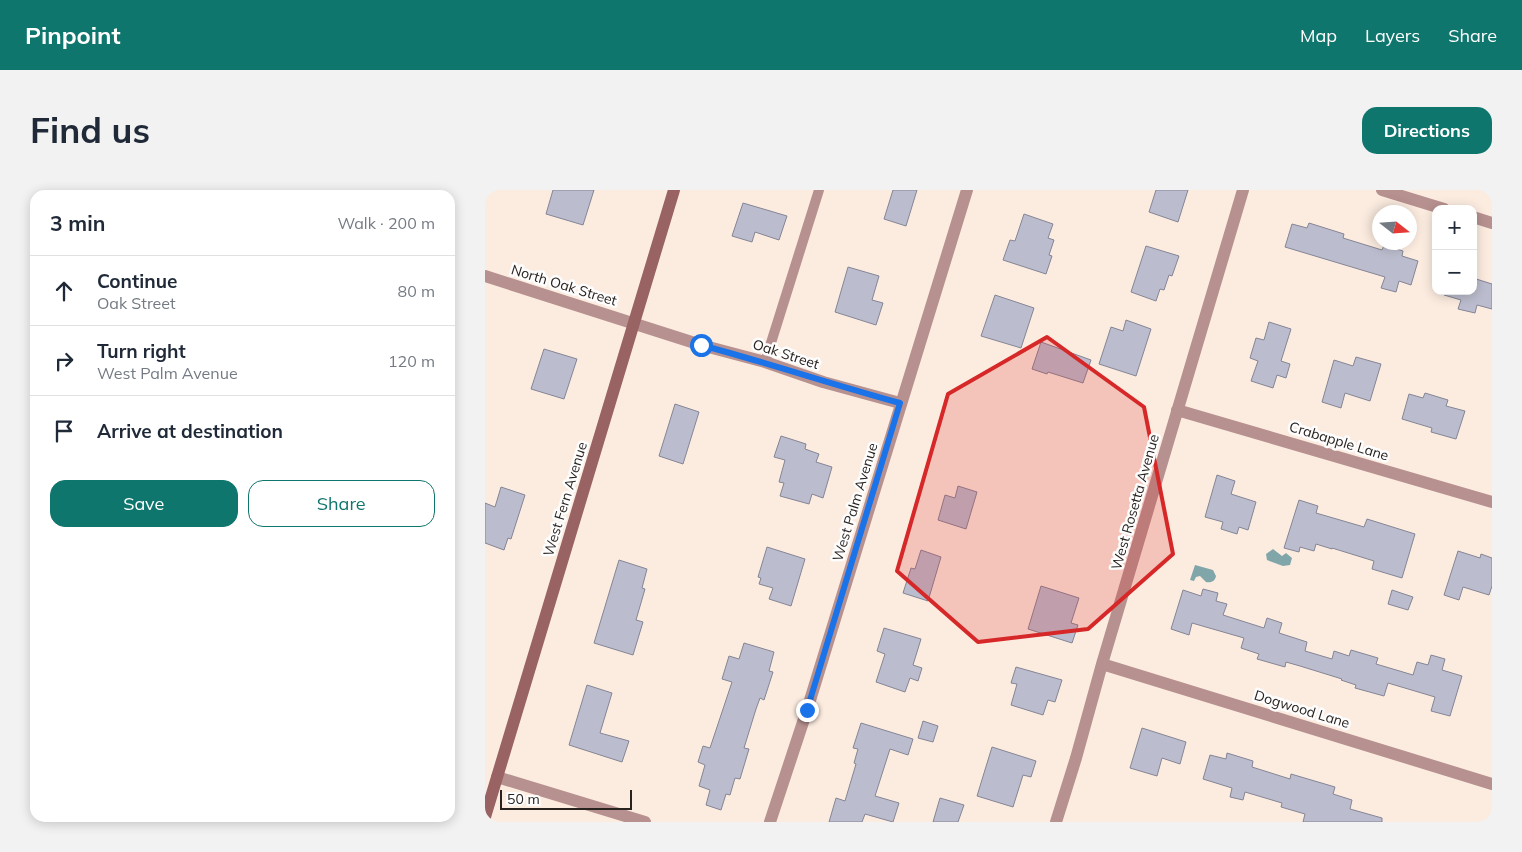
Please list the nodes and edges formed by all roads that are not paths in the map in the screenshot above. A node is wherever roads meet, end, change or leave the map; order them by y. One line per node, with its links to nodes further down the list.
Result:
1 (673, 190): 10 (street, West Fern Avenue)
2 (819, 190): 11 (lane)
3 (967, 190): 12 (street, West Palm Avenue)
4 (1243, 190): 13 (street, West Rosetta Avenue)
5 (1382, 190): 6 (street)
6 (1432, 205)
7 (1477, 219): 8 (street)
8 (1492, 223)
9 (485, 276): 10 (street, North Oak Street)
10 (634, 322): 11 (street, Oak Street); 16 (street, West Fern Avenue)
11 (765, 362): 12 (street, Oak Street)
12 (900, 403): 20 (street, West Palm Avenue)
13 (1177, 410): 14 (street, Crabapple Lane); 15 (street, West Rosetta Avenue)
14 (1492, 502)
15 (1102, 664): 17 (street, Dogwood Lane); 21 (street, West Rosetta Avenue)
16 (497, 777): 18 (street, West Fern Avenue); 19 (street)
17 (1492, 784)
18 (485, 817)
19 (645, 822)
20 (770, 822)
21 (1055, 822)

